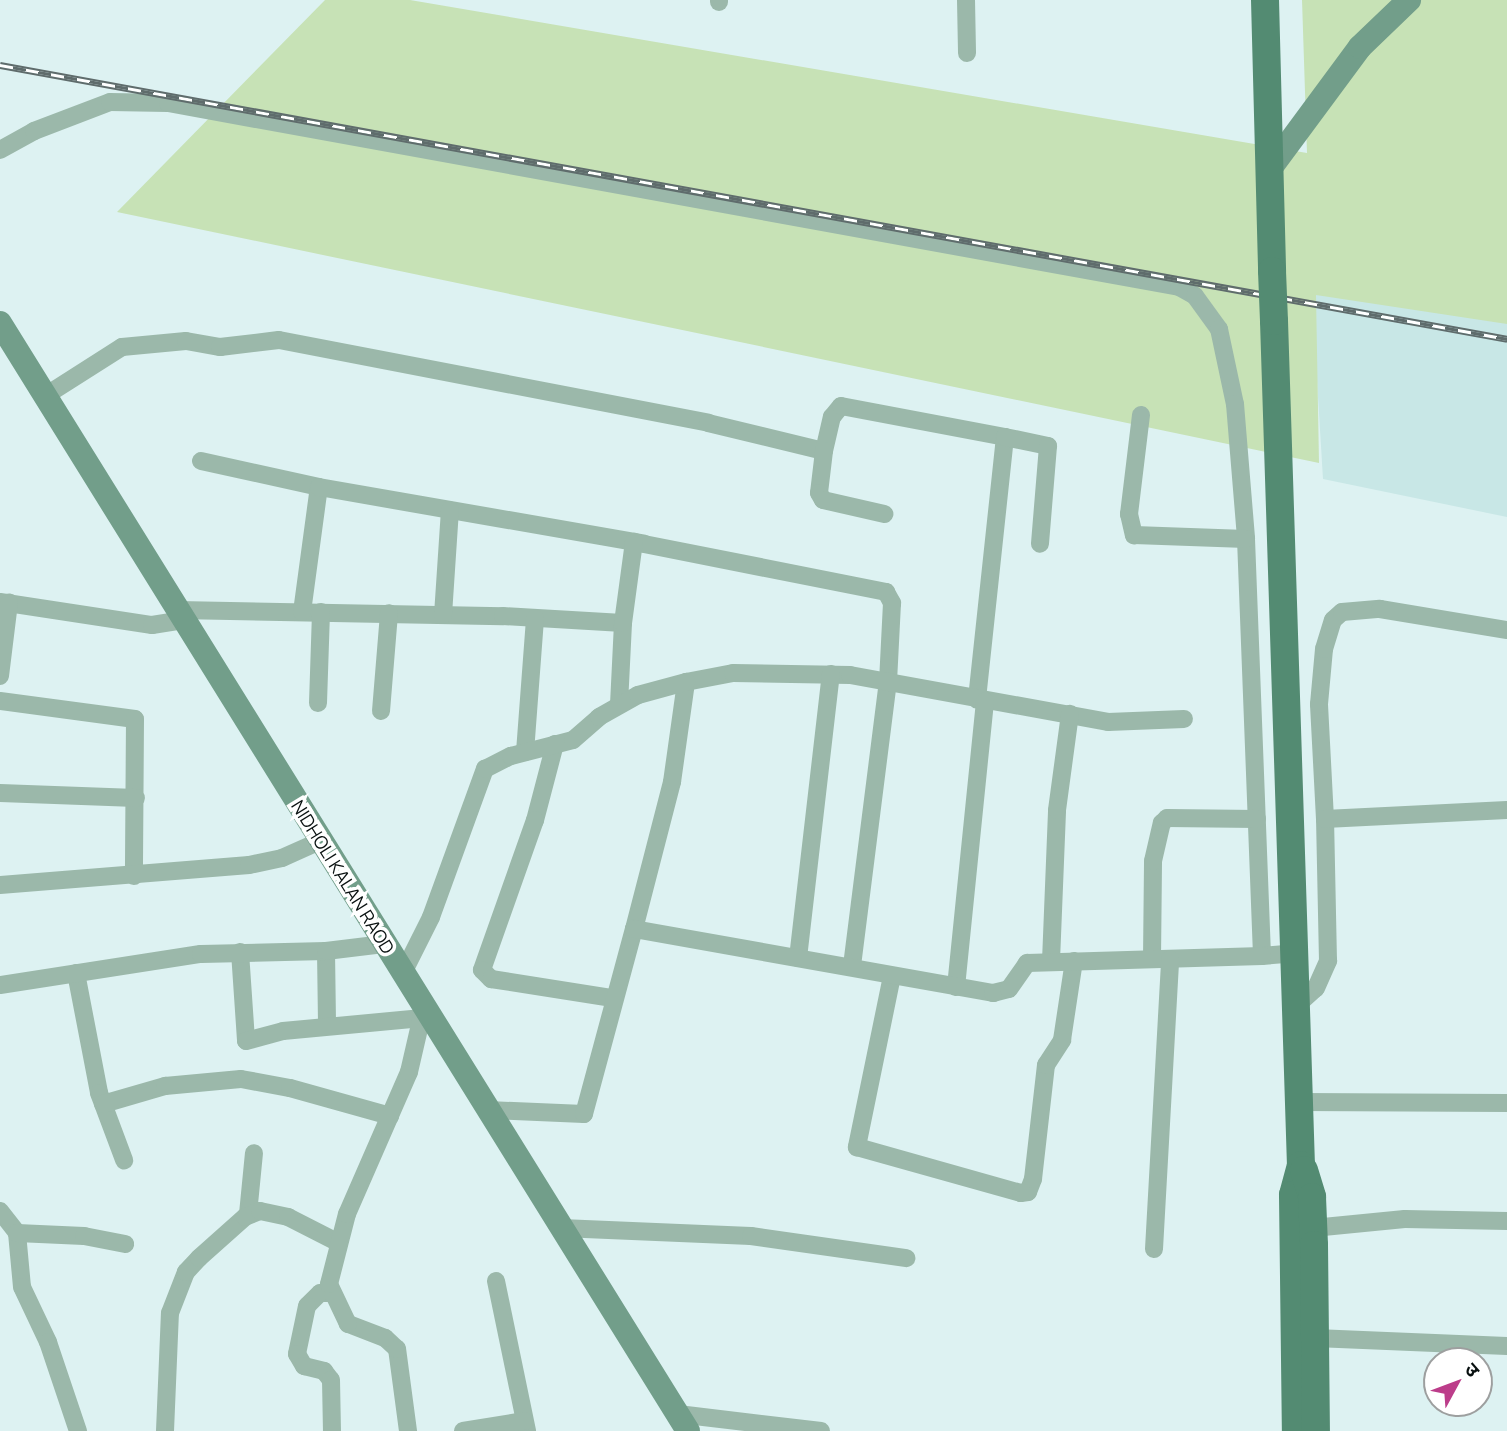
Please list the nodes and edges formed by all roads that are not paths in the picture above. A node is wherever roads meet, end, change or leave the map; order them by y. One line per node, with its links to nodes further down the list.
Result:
1 (966, 0): 4 (street)
2 (1265, 0): 6 (main road)
3 (1409, 0): 6 (street)
4 (967, 53)
5 (0, 150): 16 (street)
6 (1269, 170): 53 (main road, bridge)
7 (0, 323): 8 (street, NIDHOLI KALAN RAOD)
8 (45, 396): 11 (street); 23 (street, NIDHOLI KALAN RAOD)
9 (1141, 415): 16 (street)
10 (1005, 437): 11 (street); 18 (street); 32 (street)
11 (824, 451): 15 (street)
12 (201, 461): 13 (street)
13 (319, 487): 14 (street); 20 (street)
14 (450, 510): 17 (street); 24 (street)
15 (884, 514)
16 (1247, 540): 44 (street)
17 (634, 542): 26 (street); 30 (street)
18 (1040, 544)
19 (5, 603): 23 (street); 29 (street)
20 (302, 612): 21 (street); 23 (street)
21 (321, 612): 22 (street); 34 (street)
22 (390, 613): 24 (street); 36 (street)
23 (181, 615): 46 (street, NIDHOLI KALAN RAOD)
24 (443, 615): 25 (street)
25 (535, 618): 26 (street); 40 (street)
26 (624, 623): 35 (street)
27 (1507, 630): 45 (street)
28 (831, 674): 30 (street); 31 (street); 55 (street)
29 (0, 676)
30 (888, 681): 32 (street); 59 (street)
31 (686, 682): 35 (street); 49 (street)
32 (981, 700): 37 (street); 64 (street)
33 (0, 701): 42 (street)
34 (318, 703)
35 (619, 705): 39 (street)
36 (381, 711)
37 (1070, 715): 38 (street); 57 (street)
38 (1184, 719)
39 (555, 744): 40 (street); 65 (street)
40 (525, 752): 61 (street)
41 (0, 793): 42 (street)
42 (136, 798): 47 (street)
43 (1507, 810): 45 (street)
44 (1257, 819): 54 (street); 56 (street)
45 (1325, 819): 66 (street)
46 (320, 841): 47 (street); 50 (street, NIDHOLI KALAN RAOD)
47 (134, 876): 48 (street)
48 (0, 885)
49 (634, 929): 55 (street); 65 (street)
50 (384, 944): 51 (street); 61 (street, NIDHOLI KALAN RAOD)
51 (327, 951): 52 (street); 68 (street)
52 (240, 952): 60 (street); 68 (street)
53 (1297, 953): 54 (street); 66 (main road)
54 (1262, 956): 56 (street)
55 (798, 958): 59 (street)
56 (1161, 959): 58 (street); 85 (street)
57 (1051, 961): 58 (street); 64 (street)
58 (1074, 961): 62 (street)
59 (852, 967): 62 (street)
60 (76, 973): 63 (street); 71 (street)
61 (402, 973): 67 (street, NIDHOLI KALAN RAOD)
62 (892, 976): 64 (street)
63 (0, 985)
64 (956, 987)
65 (613, 998): 72 (street)
66 (1297, 1005): 69 (main road)
67 (423, 1013): 68 (street); 72 (street, NIDHOLI KALAN RAOD); 73 (street)
68 (327, 1026)
69 (1300, 1102): 70 (street); 76 (main road)
70 (1507, 1103)
71 (103, 1104): 73 (street); 75 (street)
72 (488, 1111): 80 (street, NIDHOLI KALAN RAOD)
73 (390, 1116): 83 (street)
74 (254, 1153): 78 (street)
75 (124, 1160)
76 (1301, 1165): 81 (main road); 99 (main road)
77 (0, 1211): 82 (street)
78 (248, 1214): 83 (street); 94 (street)
79 (1507, 1221): 81 (street)
80 (561, 1228): 86 (street); 91 (street, NIDHOLI KALAN RAOD)
81 (1313, 1228): 89 (main road)
82 (17, 1233): 84 (street); 93 (street)
83 (337, 1242): 88 (street)
84 (125, 1244)
85 (1154, 1248)
86 (906, 1258)
87 (496, 1280): 92 (street)
88 (331, 1293): 95 (street); 96 (street)
89 (1315, 1338): 90 (street); 100 (main road)
90 (1507, 1346)
91 (683, 1423): 98 (street)
92 (526, 1426): 97 (street)
93 (78, 1431)
94 (165, 1431)
95 (332, 1431)
96 (408, 1431)
97 (463, 1431)
98 (821, 1431)
99 (1296, 1431)
100 (1316, 1431)

